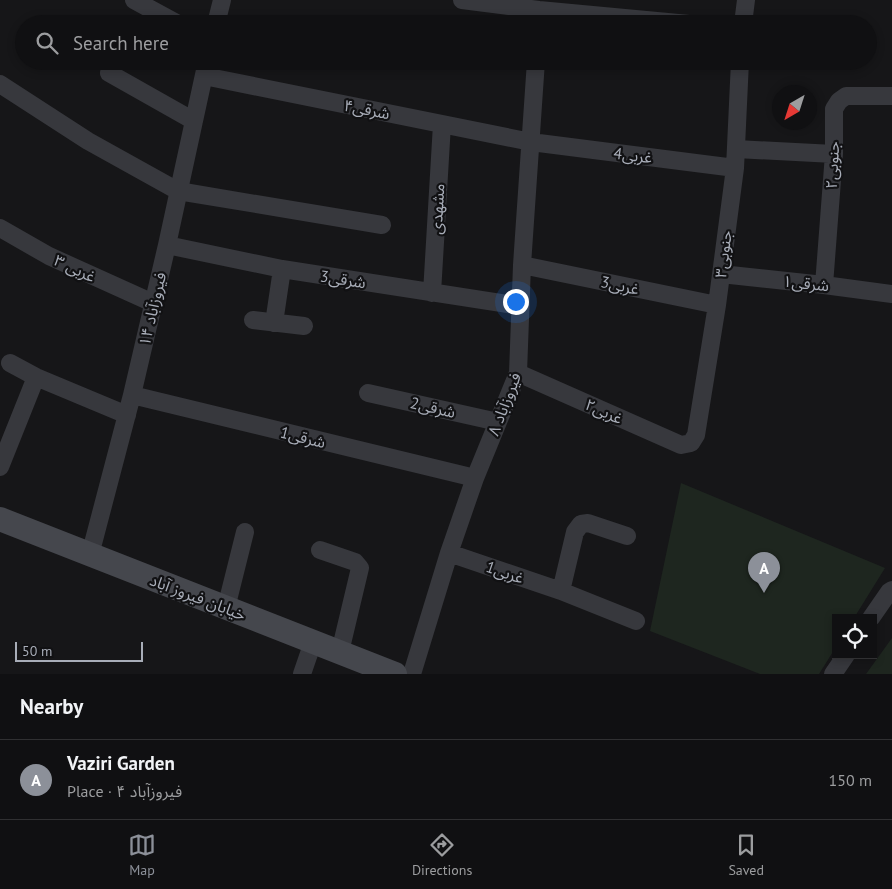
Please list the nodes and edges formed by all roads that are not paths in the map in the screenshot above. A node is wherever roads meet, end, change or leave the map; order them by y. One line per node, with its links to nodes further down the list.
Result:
1 (134, 0): 6 (street)
2 (222, 0): 7 (street)
3 (462, 0): 5 (street)
4 (746, 0): 9 (street)
5 (540, 11): 8 (street)
6 (162, 15)
7 (218, 15)
8 (586, 15)
9 (744, 15)
10 (205, 70): 17 (street, فیروزآباد ۱۴)
11 (213, 70): 18 (street, شرقی۴)
12 (535, 70): 19 (street, فیروزآباد ۸)
13 (740, 70): 20 (street, جنوبی۳)
14 (109, 73): 17 (street)
15 (0, 84): 23 (street)
16 (892, 96): 21 (street, جنوبی۲)
17 (194, 121): 23 (street, فیروزآباد ۱۴)
18 (442, 124): 19 (street, شرقی۴); 31 (street, مشهدی)
19 (531, 142): 22 (street, غربی4); 27 (street, فیروزآباد ۸)
20 (736, 149): 21 (street); 22 (street, جنوبی۳)
21 (834, 154): 30 (street, جنوبی۲)
22 (734, 168): 29 (street, جنوبی۳)
23 (178, 191): 24 (street); 26 (street, فیروزآباد ۱۴)
24 (382, 224)
25 (0, 228): 33 (street, غربی ۳)
26 (167, 245): 28 (street, شرقی3); 33 (street, فیروزآباد ۱۴)
27 (522, 265): 34 (street, غربی3); 35 (street, فیروزآباد ۸)
28 (282, 269): 31 (street, شرقی3); 37 (street)
29 (721, 274): 30 (street, شرقی۱); 34 (street, جنوبی۳)
30 (824, 285): 32 (street, شرقی۱)
31 (432, 293): 35 (street, شرقی3)
32 (892, 294)
33 (153, 303): 43 (street, فیروزآباد ۱۴)
34 (717, 304): 46 (street, جنوبی۳)
35 (520, 306): 40 (street, فیروزآباد ۸)
36 (253, 320): 37 (street)
37 (274, 323): 38 (street)
38 (304, 326)
39 (10, 363): 41 (street)
40 (518, 373): 45 (street, فیروزآباد ۸); 46 (street, غربی۲)
41 (36, 377): 44 (street); 47 (street)
42 (368, 393): 45 (street, شرقی2)
43 (132, 395): 44 (street, فیروزآباد ۱۴); 48 (street, شرقی1)
44 (127, 415): 54 (street, فیروزآباد ۱۴)
45 (498, 422): 48 (street, فیروزآباد ۸)
46 (691, 443)
47 (0, 467)
48 (475, 478): 53 (street, فیروزآباد ۸)
49 (0, 519): 54 (main road, خیابان فیروز آباد)
50 (245, 532): 57 (street)
51 (627, 536): 56 (street)
52 (320, 550): 61 (street)
53 (449, 553): 56 (street, غربی1); 65 (street, فیروزآباد ۸)
54 (90, 555): 57 (main road, خیابان فیروز آباد)
55 (892, 590): 58 (street)
56 (561, 591): 59 (street, غربی1)
57 (226, 608): 60 (main road, خیابان فیروز آباد)
58 (874, 614)
59 (636, 621)
60 (313, 642): 61 (main road, خیابان فیروز آباد); 63 (street)
61 (340, 652): 64 (main road, خیابان فیروز آباد)
62 (843, 659): 66 (street)
63 (302, 674)
64 (395, 674)
65 (412, 674)
66 (833, 674)

